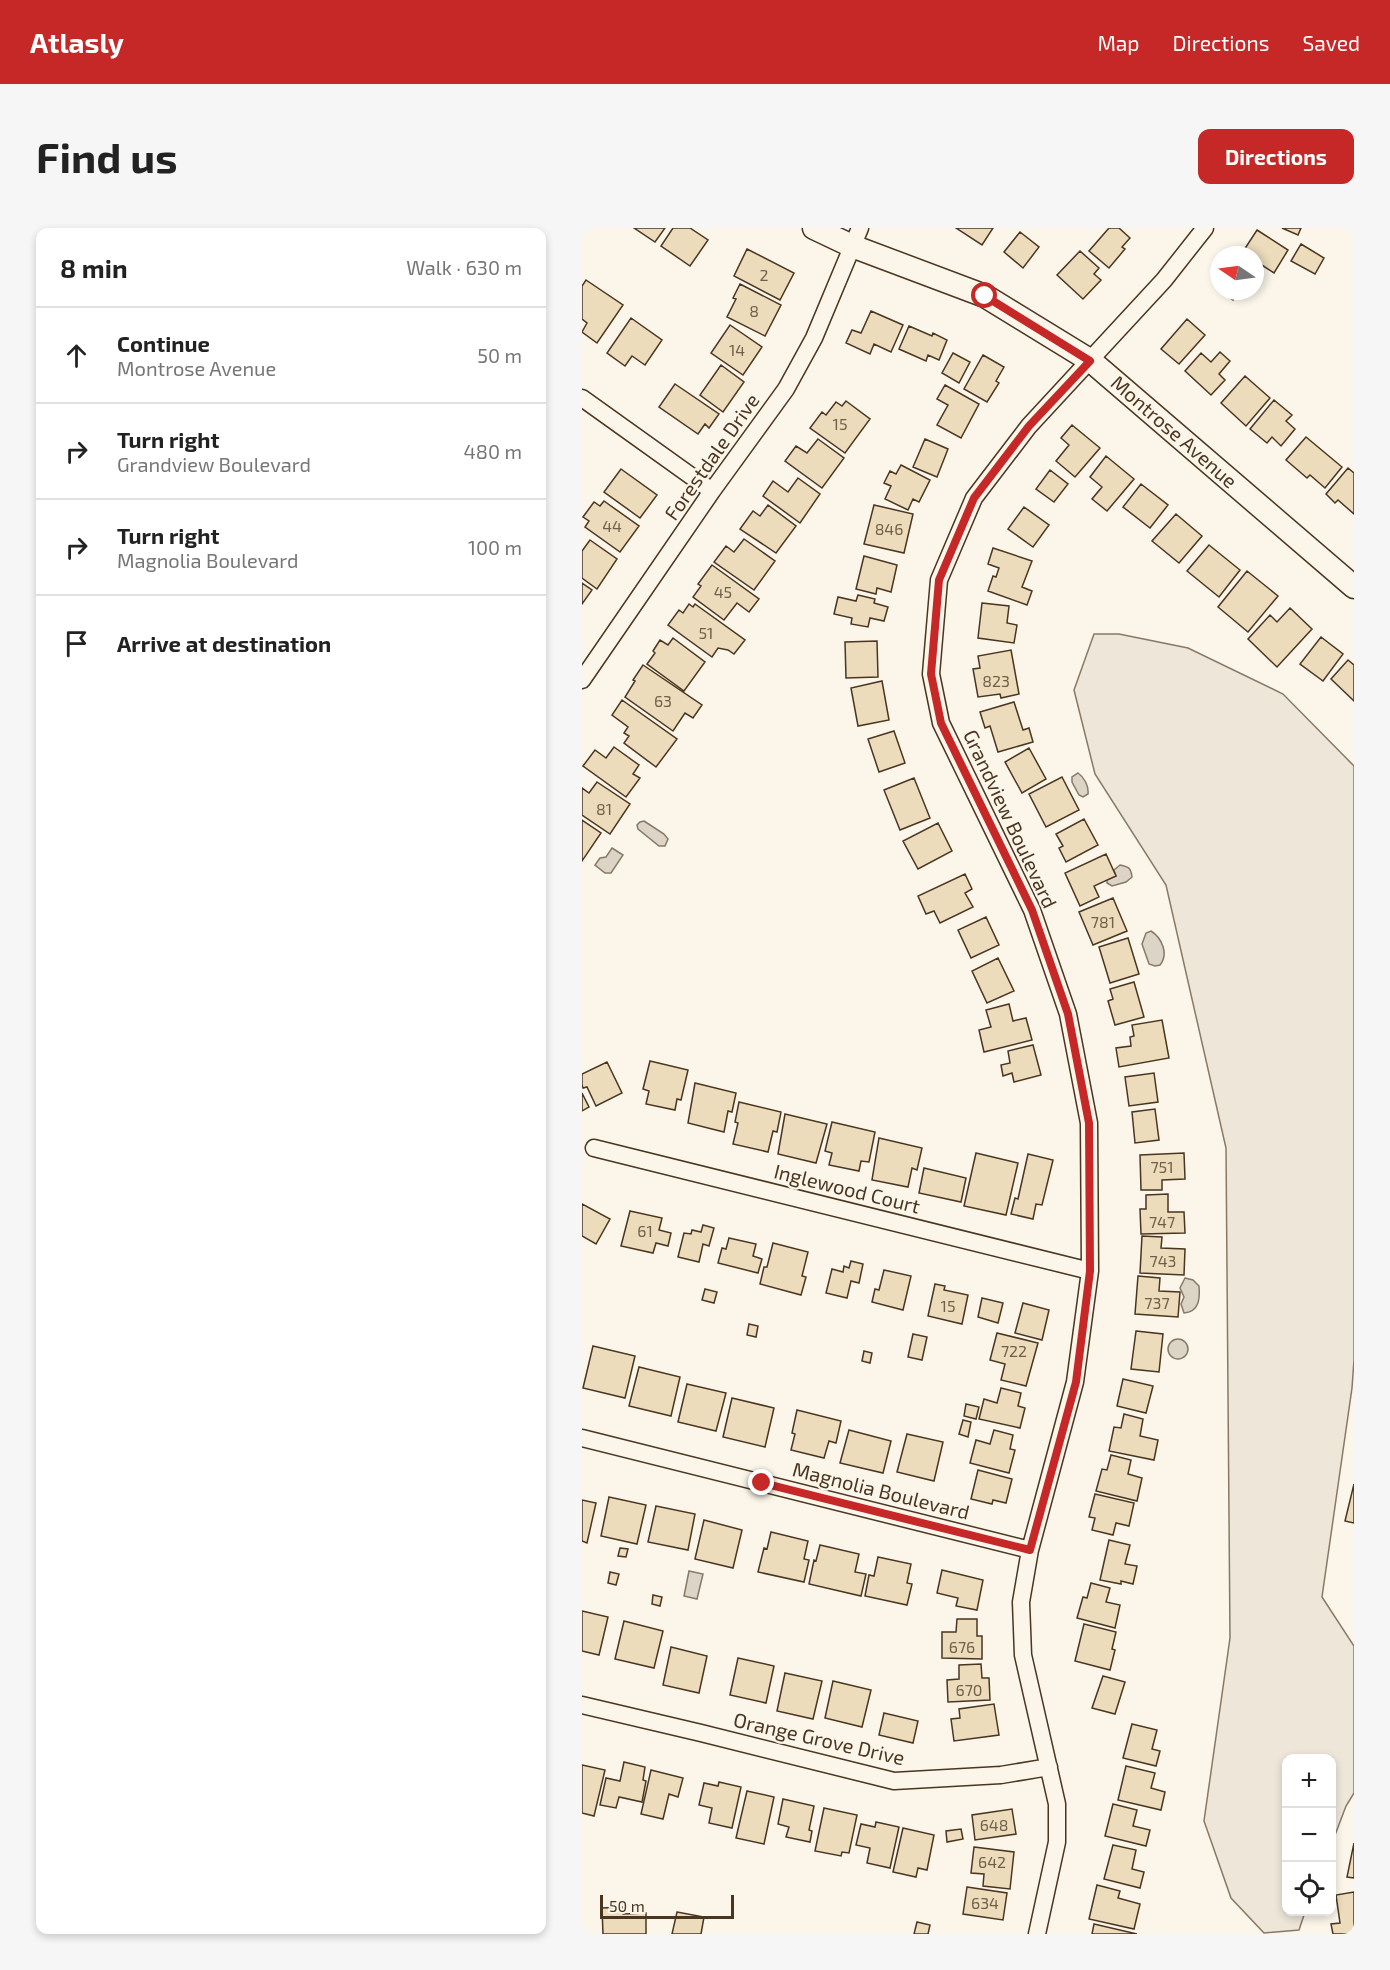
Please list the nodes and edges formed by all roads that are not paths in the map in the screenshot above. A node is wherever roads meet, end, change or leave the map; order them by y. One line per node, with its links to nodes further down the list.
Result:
1 (814, 228): 3 (street, Montrose Avenue)
2 (1205, 228): 4 (street, Grandview Boulevard)
3 (856, 237): 4 (street, Montrose Avenue); 6 (street, Forestdale Drive)
4 (1090, 361): 7 (street, Montrose Avenue); 10 (street, Grandview Boulevard)
5 (582, 398): 6 (street)
6 (712, 491): 8 (street, Forestdale Drive)
7 (1354, 587)
8 (582, 680)
9 (594, 1148): 10 (street, Inglewood Court)
10 (1090, 1271): 12 (street, Grandview Boulevard)
11 (582, 1438): 12 (street, Magnolia Boulevard)
12 (1030, 1550): 14 (street, Grandview Boulevard)
13 (582, 1705): 14 (street, Orange Grove Drive)
14 (1049, 1767): 15 (street, Grandview Boulevard)
15 (1037, 1934)

